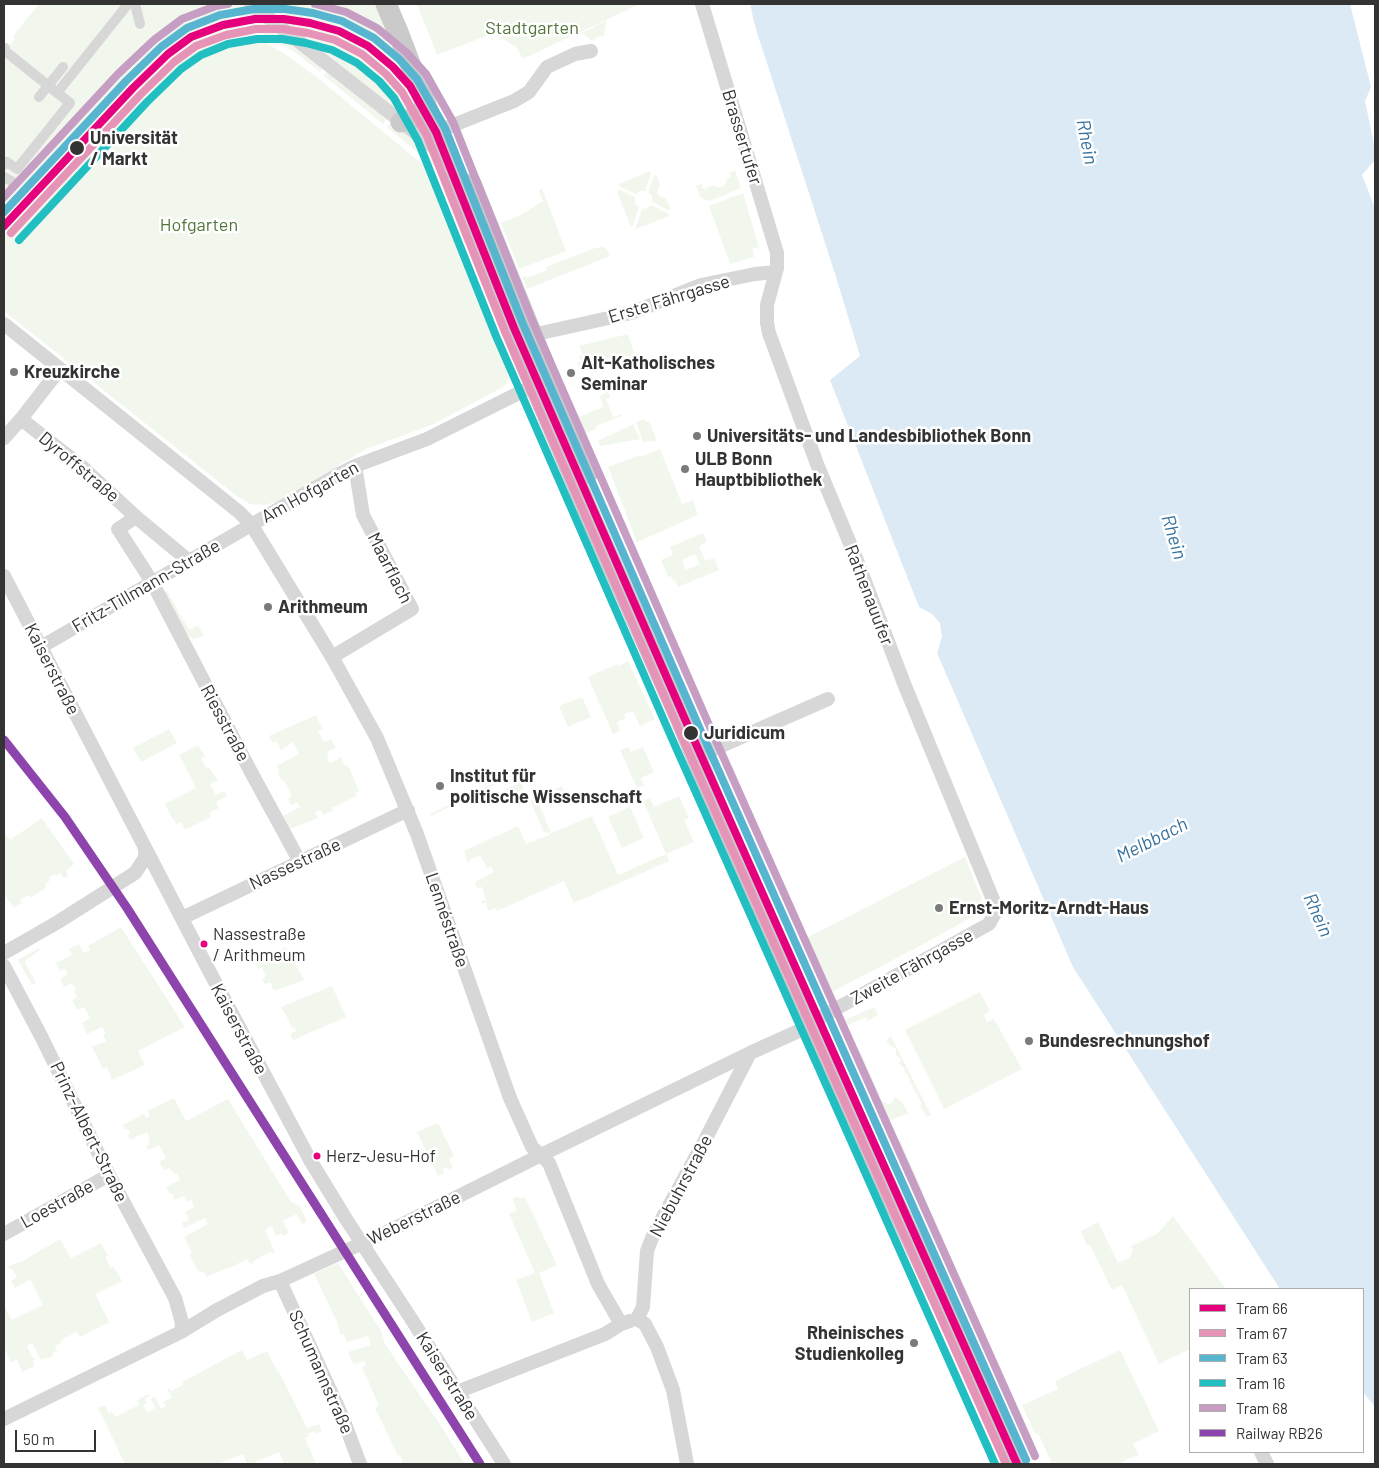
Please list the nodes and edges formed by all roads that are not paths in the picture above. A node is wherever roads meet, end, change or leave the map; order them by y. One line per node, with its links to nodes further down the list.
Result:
1 (128, 4): 12 (street)
2 (135, 4): 7 (street)
3 (251, 4): 15 (street)
4 (386, 4): 14 (main road)
5 (401, 4): 16 (main road)
6 (702, 4): 22 (street, Brassertufer)
7 (140, 24)
8 (5, 48): 11 (street)
9 (591, 51): 16 (street)
10 (63, 68): 11 (street)
11 (48, 86): 12 (street); 13 (street)
12 (57, 93): 18 (street)
13 (39, 97)
14 (426, 104): 15 (main road); 16 (main road)
15 (401, 122): 17 (street)
16 (443, 130): 17 (main road); 19 (main road)
17 (445, 157): 19 (main road); 26 (main road)
18 (5, 162)
19 (468, 175): 24 (main road)
20 (4, 176): 21 (street)
21 (13, 185)
22 (776, 272): 24 (street, Erste Fährgasse); 41 (street, Rathenauufer)
23 (4, 324): 25 (street, Am Hofgarten)
24 (532, 335): 26 (main road)
25 (60, 369): 27 (street); 30 (street, Am Hofgarten)
26 (542, 382): 28 (street, Am Hofgarten); 37 (main road); 45 (main road)
27 (10, 427): 29 (street, Dyroffstraße)
28 (355, 466): 30 (street, Am Hofgarten); 35 (street, Maarflach)
29 (136, 517): 31 (street, Dyroffstraße); 33 (street, Dyroffstraße)
30 (251, 524): 31 (street, Fritz-Tillmann-Straße); 35 (street, Lennéstraße)
31 (188, 561): 33 (street, Fritz-Tillmann-Straße)
32 (4, 576): 34 (street, Kaiserstraße)
33 (152, 582): 34 (street, Fritz-Tillmann-Straße); 40 (street, Riesstraße)
34 (41, 648): 39 (street, Kaiserstraße)
35 (332, 658): 38 (street, Lennéstraße)
36 (828, 699): 37 (street)
37 (705, 753): 45 (main road)
38 (408, 810): 40 (street, Nassestraße); 47 (street, Lennéstraße)
39 (142, 842): 42 (street, Kaiserstraße); 43 (street)
40 (300, 862): 42 (street, Nassestraße)
41 (995, 913): 45 (street, Zweite Fährgasse)
42 (182, 918): 50 (street, Kaiserstraße)
43 (4, 953)
44 (4, 966): 48 (street, Prinz-Albert-Straße)
45 (818, 1020): 46 (street, Weberstraße); 62 (main road); 63 (main road)
46 (750, 1054): 47 (street, Weberstraße); 54 (street, Niebuhrstraße)
47 (541, 1155): 50 (street, Weberstraße); 55 (street, Lennéstraße)
48 (109, 1175): 49 (street, Loestraße); 52 (street, Prinz-Albert-Straße)
49 (4, 1234)
50 (364, 1248): 51 (street, Weberstraße); 57 (street, Kaiserstraße)
51 (280, 1281): 53 (street, Weberstraße); 59 (street, Schumannstraße)
52 (175, 1298): 53 (street, Prinz-Albert-Straße); 56 (street, Prinz-Albert-Straße)
53 (217, 1310): 56 (street, Weberstraße)
54 (637, 1319): 55 (street); 61 (street)
55 (621, 1324): 57 (street)
56 (181, 1332): 58 (street, Weberstraße)
57 (460, 1397): 60 (street, Kaiserstraße)
58 (4, 1419)
59 (360, 1464)
60 (504, 1464)
61 (687, 1464)
62 (1017, 1464)
63 (1029, 1464)

